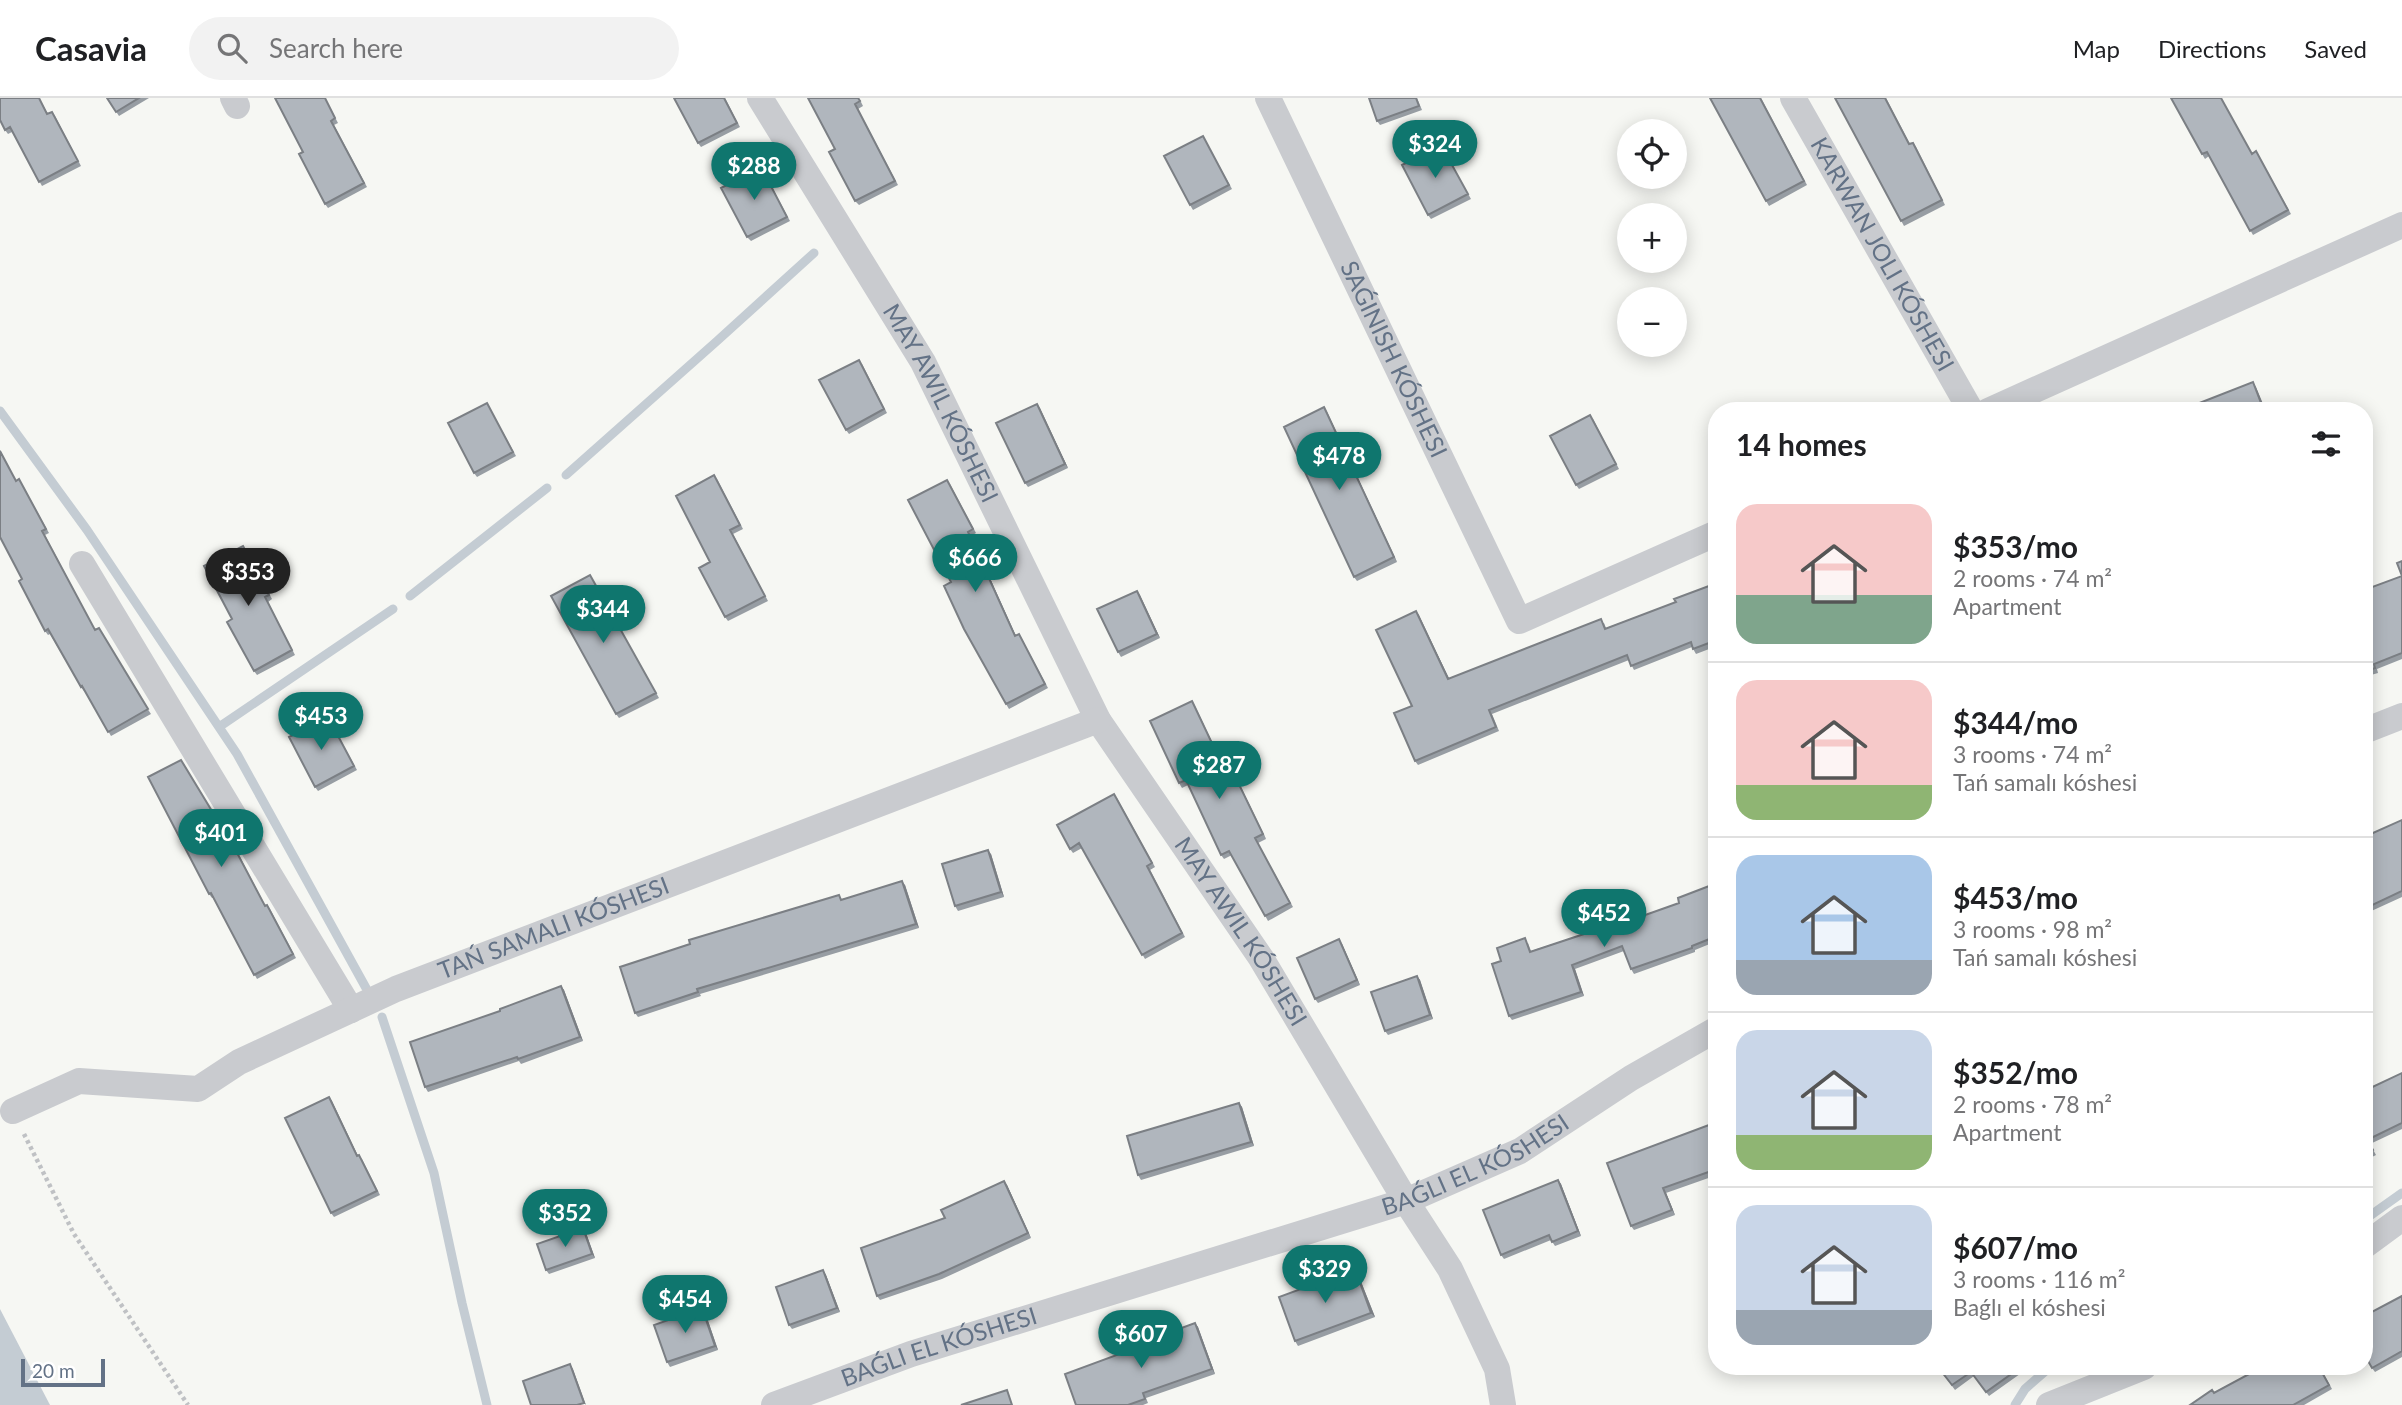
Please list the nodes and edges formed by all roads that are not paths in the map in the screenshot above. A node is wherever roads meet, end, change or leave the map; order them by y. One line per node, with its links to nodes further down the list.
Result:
1 (760, 98): 10 (street)
2 (1268, 98): 7 (street)
3 (1793, 98): 5 (street)
4 (2402, 225): 6 (street)
5 (1966, 402)
6 (2008, 402)
7 (1708, 537)
8 (82, 564): 12 (street)
9 (2402, 716): 11 (street)
10 (1098, 720): 12 (street); 15 (street)
11 (2373, 727)
12 (351, 1010): 14 (street)
13 (1708, 1034): 15 (street)
14 (13, 1111)
15 (1406, 1201): 19 (street); 20 (street)
16 (2402, 1218): 17 (street)
17 (2373, 1239)
18 (2124, 1375): 21 (street)
19 (774, 1405)
20 (1503, 1405)
21 (2049, 1405)

